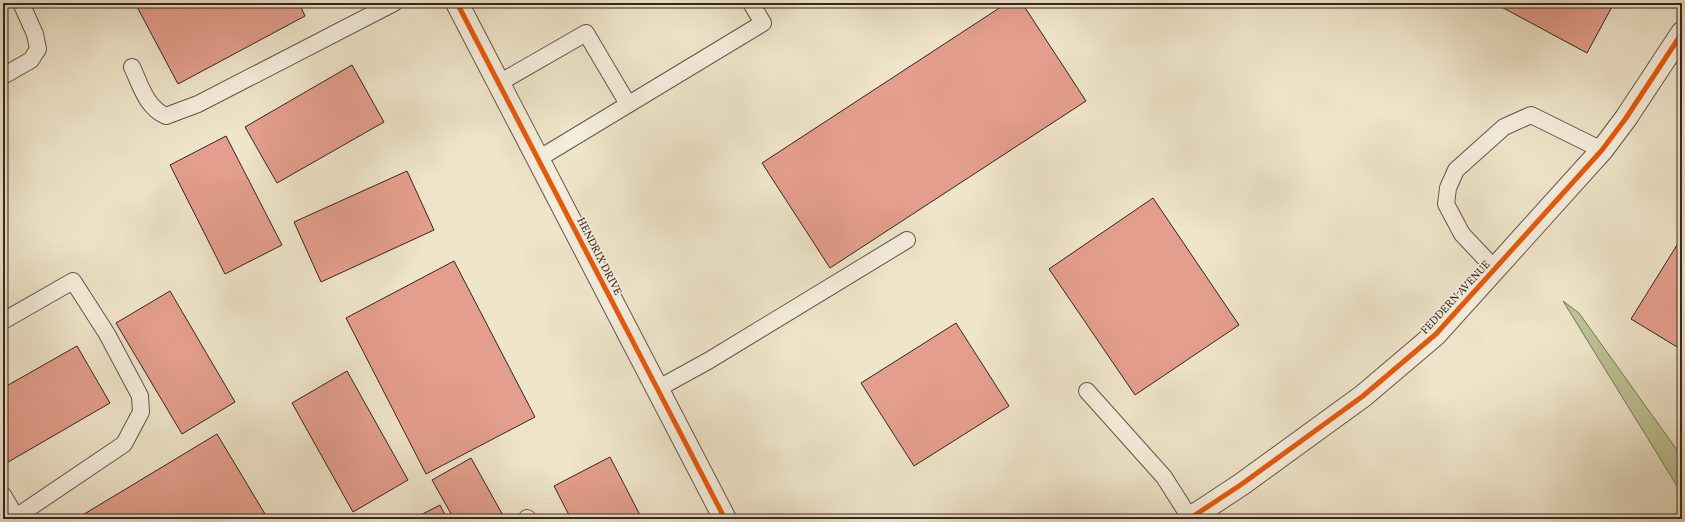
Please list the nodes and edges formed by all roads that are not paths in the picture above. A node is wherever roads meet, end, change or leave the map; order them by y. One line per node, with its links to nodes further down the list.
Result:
1 (21, 3): 7 (lane)
2 (394, 3): 6 (lane)
3 (457, 3): 8 (street, HENDRIX DRIVE)
4 (750, 3): 9 (lane)
5 (1682, 33): 10 (street, FEDDERN AVENUE)
6 (132, 67)
7 (3, 76)
8 (499, 83): 9 (lane); 11 (street, HENDRIX DRIVE)
9 (628, 104): 11 (lane)
10 (1602, 150): 13 (street, FEDDERN AVENUE); 13 (lane)
11 (538, 159): 15 (street, HENDRIX DRIVE)
12 (907, 240): 15 (lane)
13 (1495, 269): 20 (street, FEDDERN AVENUE)
14 (3, 321): 18 (lane)
15 (657, 389): 19 (street, HENDRIX DRIVE)
16 (1087, 391): 20 (lane)
17 (3, 495): 18 (lane)
18 (14, 518)
19 (725, 519)
20 (1189, 519)

